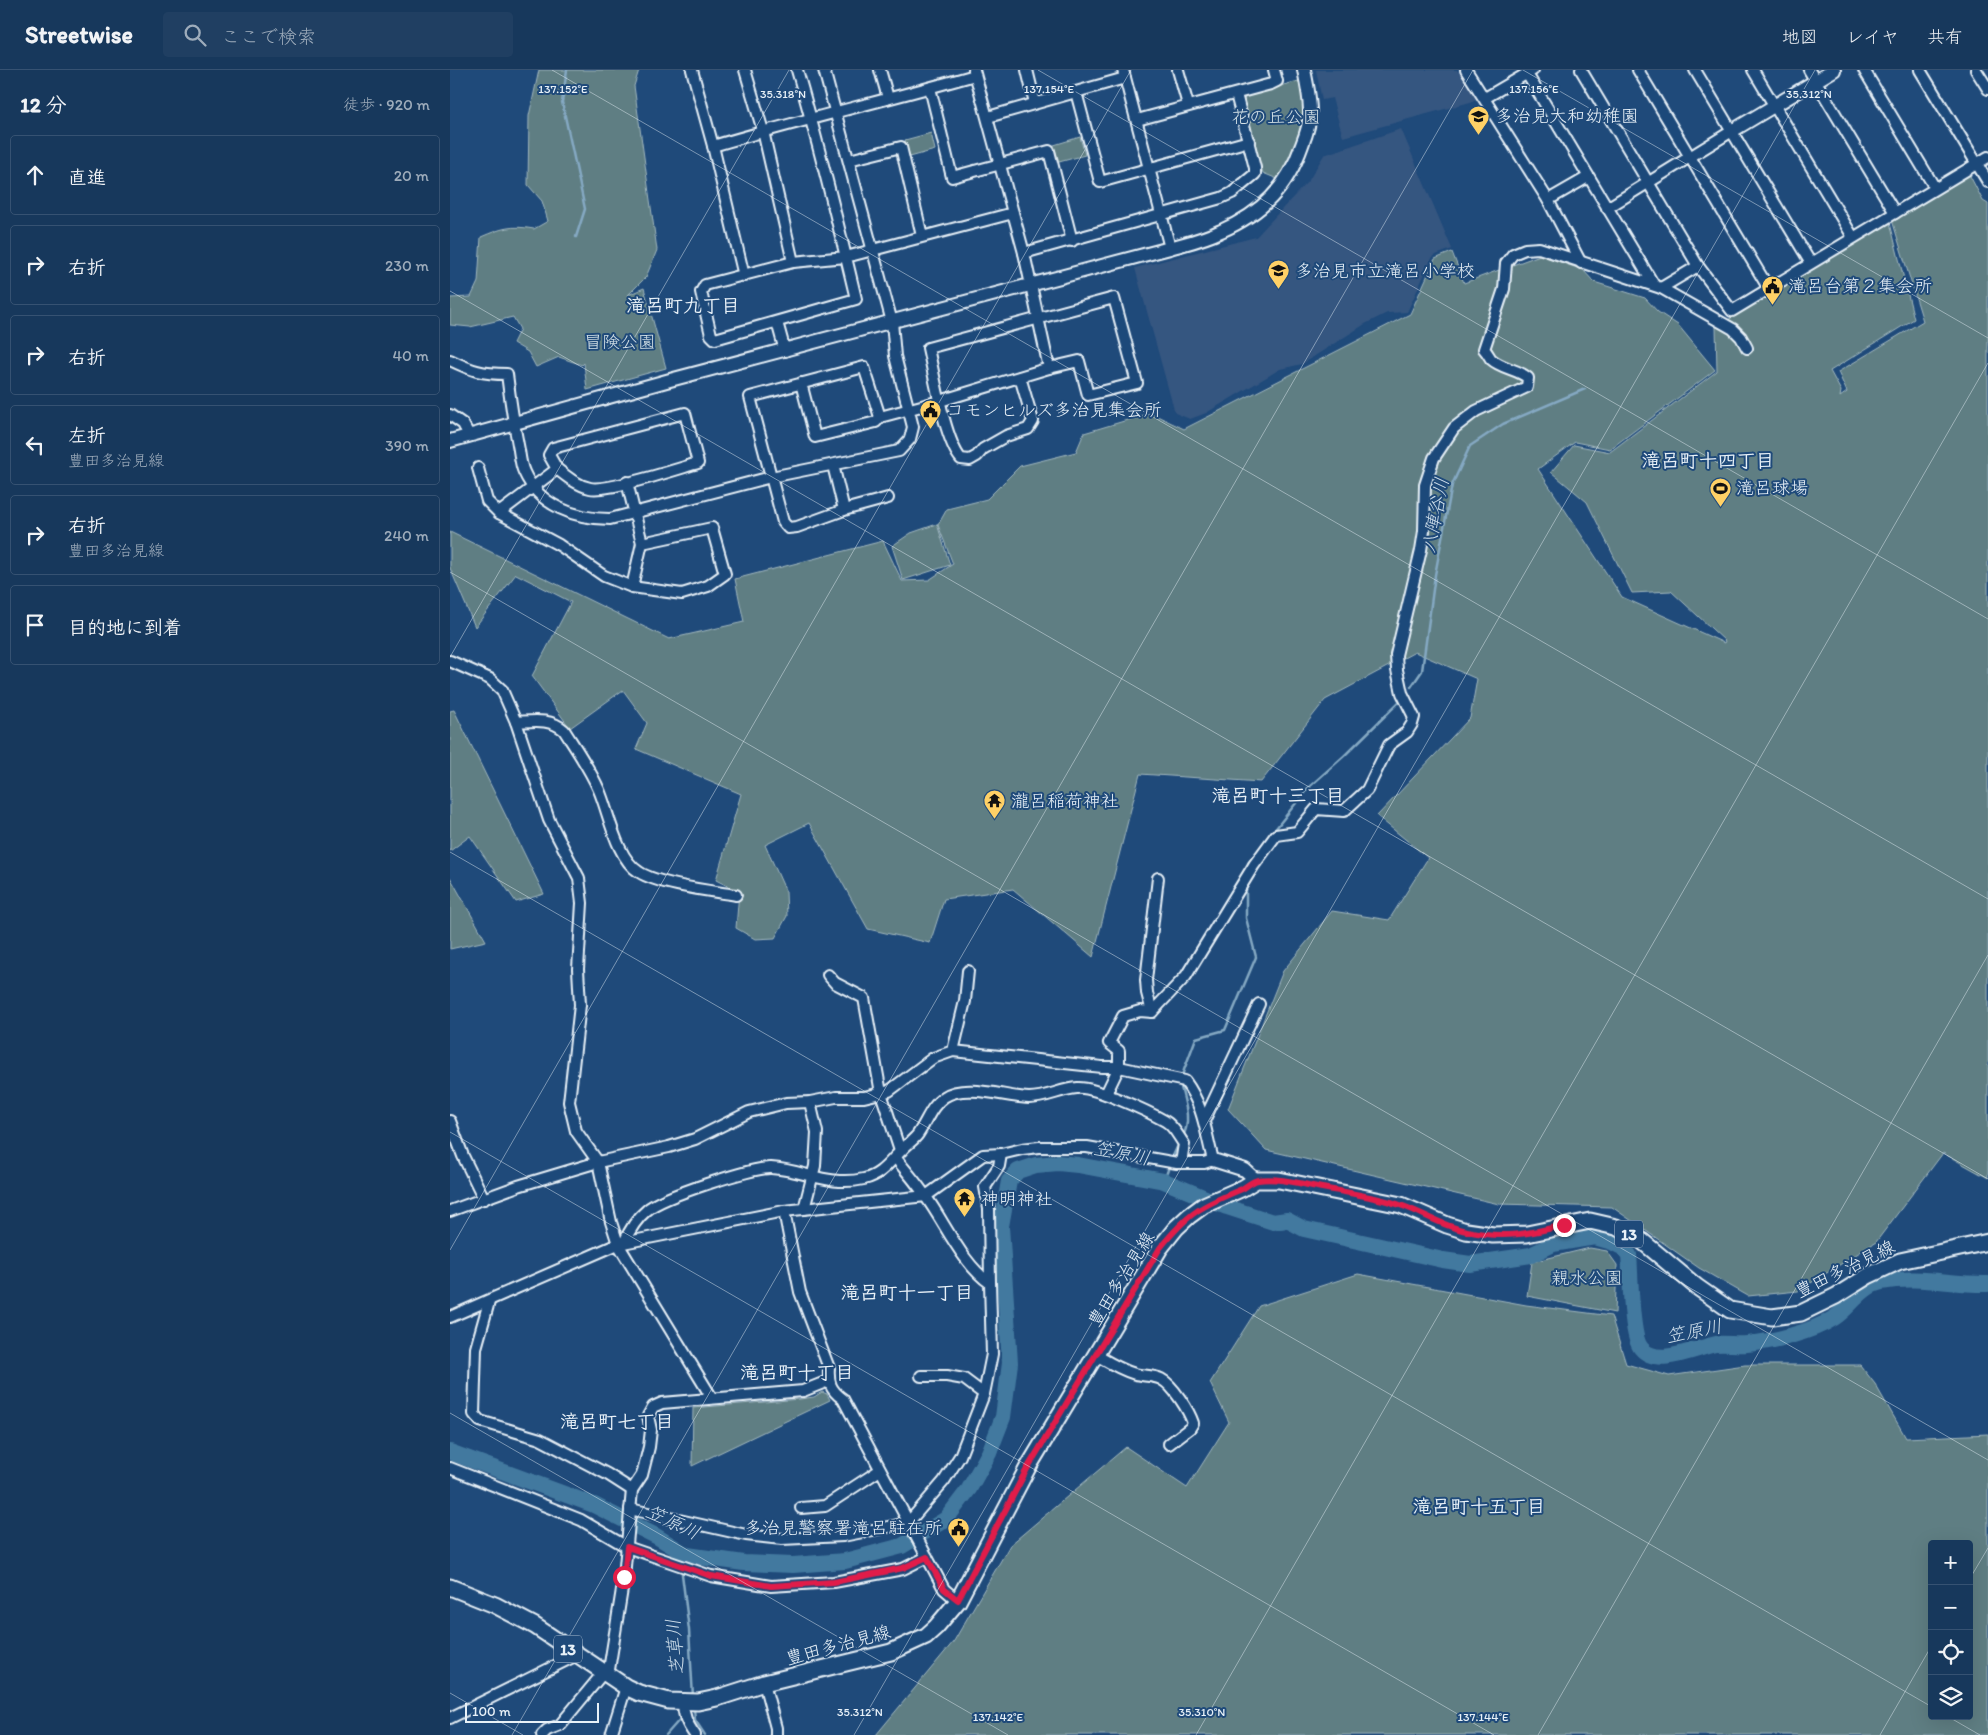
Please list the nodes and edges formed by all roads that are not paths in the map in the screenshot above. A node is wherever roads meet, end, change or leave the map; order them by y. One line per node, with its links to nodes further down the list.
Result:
1 (692, 70): 40 (street)
2 (745, 70): 37 (street)
3 (797, 70): 35 (street)
4 (824, 70): 33 (street)
5 (880, 70): 28 (street)
6 (1027, 70): 30 (street)
7 (1178, 70): 31 (street)
8 (1274, 70): 27 (street)
9 (1304, 70): 59 (street)
10 (1466, 70): 29 (street)
11 (1581, 70): 48 (street)
12 (1638, 70): 41 (street)
13 (1695, 70): 38 (street)
14 (1753, 70): 32 (street)
15 (1809, 70): 23 (street)
16 (1834, 70): 23 (street)
17 (1864, 70): 50 (street)
18 (1920, 70): 45 (street)
19 (1976, 70): 25 (street)
20 (975, 72): 24 (street); 34 (street)
21 (1530, 72): 29 (street); 47 (street)
22 (1124, 74): 26 (street); 36 (street)
23 (1816, 82): 32 (street); 54 (street)
24 (930, 88): 28 (street); 44 (street)
25 (1988, 89)
26 (1076, 92): 30 (street); 46 (street)
27 (1236, 94): 31 (street); 39 (street)
28 (888, 98): 33 (street)
29 (1485, 98): 51 (street)
30 (1035, 103): 34 (street)
31 (1188, 105): 36 (street)
32 (1774, 106): 38 (street); 57 (street)
33 (836, 113): 35 (street); 43 (street)
34 (988, 117): 44 (street)
35 (811, 119): 37 (street); 62 (street)
36 (1137, 120): 46 (street)
37 (762, 131): 40 (street); 63 (street)
38 (1732, 131): 41 (street); 64 (street)
39 (1249, 141): 46 (street); 55 (street)
40 (713, 146): 67 (street)
41 (1690, 157): 48 (street); 70 (street)
42 (1988, 157): 45 (street)
43 (849, 160): 56 (street); 60 (street)
44 (1001, 164): 53 (street); 58 (street)
45 (1976, 164): 49 (street); 50 (street)
46 (1150, 168): 55 (street)
47 (1588, 177): 51 (street); 52 (street)
48 (1647, 182): 52 (street); 66 (street)
49 (1988, 182)
50 (1935, 188): 54 (street)
51 (1548, 200): 65 (street)
52 (1608, 208): 69 (street)
53 (1013, 213): 56 (street); 61 (street)
54 (1895, 213): 57 (street)
55 (1162, 216): 58 (street); 59 (street)
56 (922, 236): 60 (street)
57 (1853, 238): 64 (street)
58 (1072, 240): 61 (street)
59 (1170, 248): 68 (street)
60 (872, 250): 62 (street); 73 (street)
61 (1024, 252): 68 (street)
62 (846, 257): 63 (street); 72 (street)
63 (793, 262): 67 (street)
64 (1810, 262): 70 (street)
65 (1581, 263): 69 (street); 106 (street)
66 (1698, 266): 69 (street); 70 (street)
67 (744, 276): 72 (street)
68 (1032, 285): 71 (street); 73 (street)
69 (1657, 286): 74 (street)
70 (1769, 288)
71 (1037, 318): 77 (street); 77 (street); 80 (street)
72 (777, 322): 75 (street)
73 (892, 322): 75 (street); 81 (street)
74 (1747, 348)
75 (785, 350): 84 (street)
76 (450, 360): 84 (street)
77 (1049, 368): 78 (street)
78 (1020, 377): 80 (street); 80 (street)
79 (801, 383): 83 (street); 83 (street); 90 (street)
80 (940, 401): 81 (street)
81 (909, 409): 83 (street); 87 (street)
82 (450, 415): 85 (street)
83 (880, 417)
84 (514, 425): 85 (street); 92 (street)
85 (469, 435): 86 (street)
86 (450, 442)
87 (833, 465): 90 (street); 94 (street)
88 (478, 468): 95 (street)
89 (557, 469): 91 (street); 91 (street); 92 (street)
90 (771, 477): 94 (street); 96 (street)
91 (627, 482): 96 (street)
92 (533, 487): 95 (street); 96 (street)
93 (888, 498): 94 (street)
94 (844, 510)
95 (499, 513): 98 (street)
96 (635, 513): 97 (street)
97 (642, 543): 98 (street); 98 (street)
98 (632, 587)
99 (450, 661): 100 (street)
100 (516, 722): 102 (street); 117 (street)
101 (1158, 878): 106 (street)
102 (736, 895)
103 (968, 971): 107 (street)
104 (828, 975): 109 (street)
105 (1259, 1004): 113 (street)
106 (1152, 1012): 108 (street)
107 (953, 1051): 108 (street); 109 (street)
108 (1119, 1067): 110 (street); 113 (street)
109 (881, 1093): 111 (street); 114 (street)
110 (1106, 1094): 114 (street); 118 (street)
111 (810, 1102): 117 (street); 119 (street)
112 (450, 1121): 122 (street)
113 (1204, 1121): 116 (street)
114 (898, 1154): 119 (street); 121 (street)
115 (1001, 1154): 118 (street); 121 (street); 128 (street)
116 (1212, 1160): 118 (street); 120 (street)
117 (598, 1162): 122 (street); 127 (street)
118 (1175, 1162)
119 (812, 1178): 123 (street); 127 (street)
120 (1250, 1184): 126 (main road, 豊田多治見線 / 13); 131 (main road, 豊田多治見線 / 13)
121 (926, 1196): 123 (street); 128 (street)
122 (484, 1199): 124 (street)
123 (804, 1209): 125 (street)
124 (450, 1211)
125 (784, 1211): 127 (street); 133 (street)
126 (1988, 1242)
127 (621, 1244): 129 (street); 135 (street)
128 (990, 1283): 134 (street)
129 (489, 1302): 130 (street); 139 (street)
130 (450, 1317)
131 (1096, 1355): 136 (street); 146 (main road, 豊田多治見線 / 13)
132 (921, 1376): 134 (street)
133 (828, 1381): 135 (street); 138 (street)
134 (984, 1394): 142 (street)
135 (712, 1398): 139 (street)
136 (1169, 1444)
137 (450, 1468): 143 (street)
138 (880, 1470): 140 (street); 142 (street)
139 (632, 1490): 141 (street)
140 (801, 1508)
141 (630, 1509): 142 (street); 143 (street)
142 (908, 1522): 144 (street)
143 (627, 1547): 144 (street); 148 (street)
144 (927, 1557): 146 (street)
145 (450, 1588): 147 (main road, 豊田多治見線 / 13)
146 (958, 1600): 149 (main road, 豊田多治見線 / 13)
147 (577, 1655): 148 (main road, 豊田多治見線 / 13); 152 (street)
148 (605, 1675): 150 (main road, 豊田多治見線 / 13); 153 (street)
149 (764, 1683): 151 (main road, 豊田多治見線 / 13); 156 (street)
150 (626, 1687): 151 (main road, 豊田多治見線 / 13); 154 (street)
151 (688, 1704): 155 (street)
152 (450, 1718)
153 (542, 1735)
154 (610, 1735)
155 (695, 1735)
156 (776, 1735)

